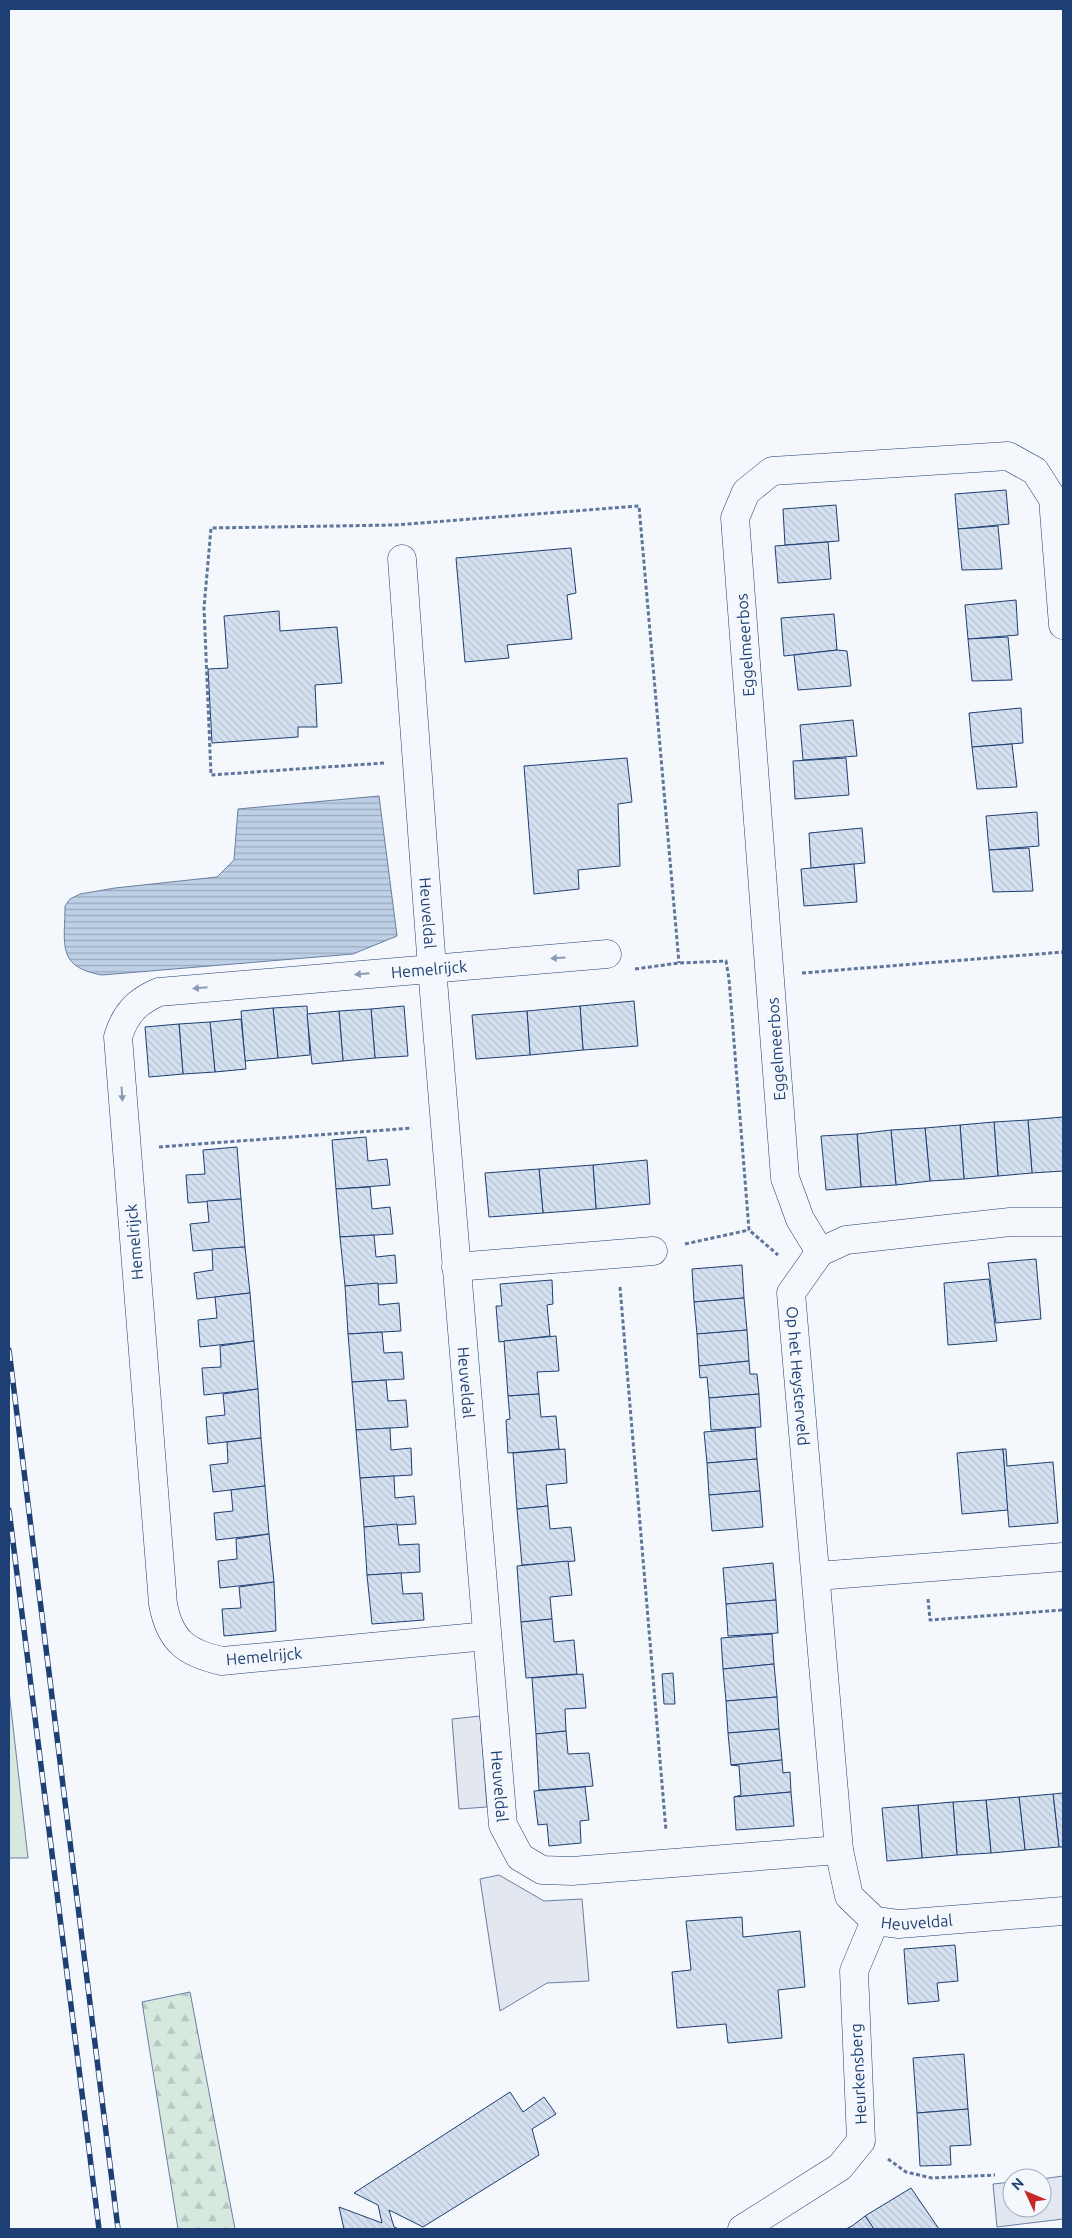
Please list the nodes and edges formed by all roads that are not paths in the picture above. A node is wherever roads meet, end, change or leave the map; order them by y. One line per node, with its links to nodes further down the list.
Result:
1 (402, 559): 4 (street, Heuveldal)
2 (1063, 625): 7 (street, Eggelmeerbos)
3 (607, 954): 4 (street, Hemelrijck, one-way to 4)
4 (432, 968): 8 (street, Heuveldal); 11 (street, Hemelrijck, one-way to 11)
5 (1063, 1222): 7 (street, Op het Heysterveld)
6 (653, 1251): 8 (street)
7 (820, 1252): 10 (street, Op het Heysterveld)
8 (456, 1267): 11 (street, Heuveldal)
9 (1063, 1557): 10 (street)
10 (817, 1576): 12 (street, Op het Heysterveld)
11 (487, 1636): 12 (street, Heuveldal)
12 (839, 1850): 14 (street, Heuveldal)
13 (1063, 1911): 14 (street, Heuveldal)
14 (875, 1921): 15 (street, Heurkensberg)
15 (742, 2229)

